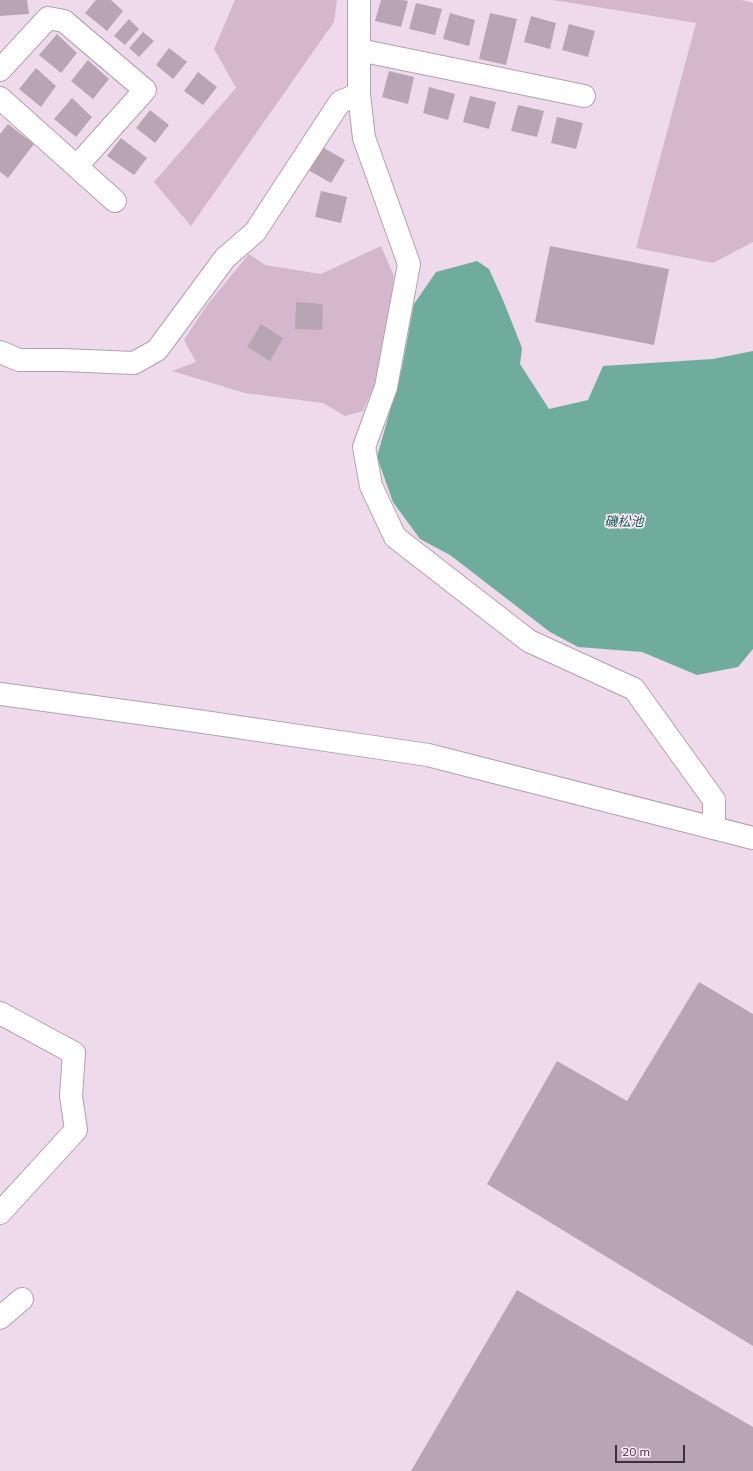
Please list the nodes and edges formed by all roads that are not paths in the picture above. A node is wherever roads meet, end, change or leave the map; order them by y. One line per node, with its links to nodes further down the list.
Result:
1 (359, 0): 2 (street)
2 (359, 50): 4 (street); 5 (street)
3 (0, 70): 7 (street)
4 (359, 94): 9 (street); 11 (street)
5 (584, 96)
6 (0, 98): 7 (street)
7 (77, 166): 8 (street)
8 (115, 201)
9 (0, 352)
10 (0, 694): 11 (street)
11 (714, 828): 12 (street)
12 (753, 838)
13 (0, 1013): 14 (street)
14 (0, 1213)
15 (22, 1299): 16 (street)
16 (0, 1318)

